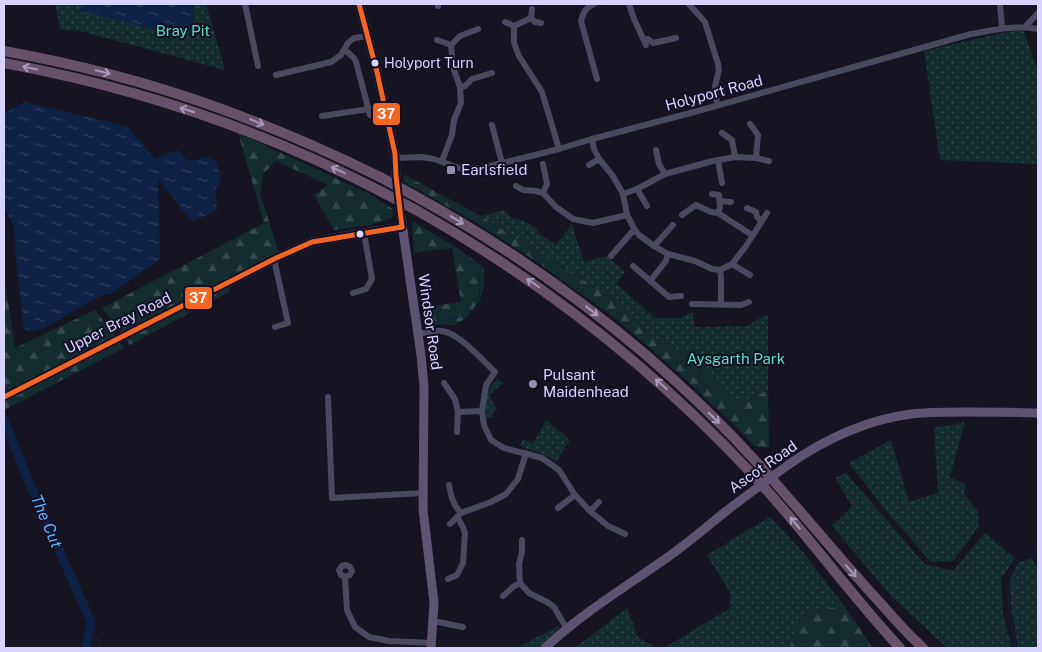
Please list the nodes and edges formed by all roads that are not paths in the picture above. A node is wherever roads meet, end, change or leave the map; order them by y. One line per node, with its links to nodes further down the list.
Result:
1 (245, 4): 24 (street)
2 (359, 4): 17 (main road, Windsor Road)
3 (594, 4): 27 (street)
4 (629, 4): 18 (street)
5 (689, 4): 29 (street)
6 (1000, 4): 14 (street)
7 (532, 9): 9 (street)
8 (1038, 13): 13 (street)
9 (531, 18): 11 (street); 12 (street)
10 (505, 22): 12 (street)
11 (541, 23)
12 (514, 26): 35 (street)
13 (1025, 27): 14 (street, Holyport Road); 16 (street, Holyport Road)
14 (1002, 28): 29 (street, Holyport Road)
15 (478, 29): 20 (street)
16 (1038, 29)
17 (368, 36): 21 (street); 38 (main road, Windsor Road)
18 (676, 38)
19 (437, 40): 20 (street)
20 (451, 45): 28 (street)
21 (345, 50): 26 (street); 30 (street)
22 (4, 51): 107 (highway, one-way to 107, bridge)
23 (4, 63): 102 (highway, one-way to 23, bridge)
24 (258, 66)
25 (492, 73): 28 (street)
26 (276, 75)
27 (597, 79)
28 (460, 87): 43 (street)
29 (718, 105): 34 (street, Holyport Road)
30 (327, 116)
31 (750, 124): 39 (street)
32 (491, 127): 44 (street)
33 (722, 133): 37 (street)
34 (592, 139): 35 (street, Holyport Road); 40 (street)
35 (559, 149): 44 (street, Holyport Road)
36 (656, 150): 47 (street)
37 (735, 157): 39 (street); 41 (street)
38 (396, 158): 43 (street, Holyport Road); 64 (main road, Windsor Road)
39 (756, 158): 42 (street)
40 (599, 159): 46 (street); 52 (street)
41 (718, 160): 47 (street); 48 (street)
42 (769, 161)
43 (442, 162): 44 (street, Holyport Road)
44 (502, 163)
45 (543, 164): 51 (street)
46 (589, 165)
47 (665, 174): 50 (street)
48 (722, 183)
49 (516, 186): 51 (street)
50 (637, 189): 52 (street); 56 (street)
51 (543, 193): 60 (street)
52 (623, 194): 60 (street)
53 (712, 194): 54 (street)
54 (720, 201): 55 (street); 58 (street)
55 (732, 202)
56 (647, 206)
57 (747, 208): 62 (street)
58 (718, 213): 61 (street); 67 (street)
59 (767, 213): 62 (street)
60 (627, 215): 65 (street)
61 (682, 215)
62 (762, 221): 67 (street)
63 (673, 225): 68 (street)
64 (402, 228): 66 (main road, Upper Bray Road); 83 (main road, Windsor Road)
65 (635, 230): 68 (street); 70 (street)
66 (364, 233): 71 (main road, Upper Bray Road); 77 (street)
67 (752, 235): 72 (street)
68 (654, 246): 69 (street)
69 (668, 254): 74 (street); 76 (street)
70 (612, 256)
71 (274, 259): 82 (street); 85 (main road, Upper Bray Road)
72 (732, 264): 74 (street); 75 (street)
73 (633, 266): 76 (street)
74 (720, 270): 81 (street)
75 (750, 275)
76 (650, 281): 78 (street)
77 (353, 293)
78 (681, 296)
79 (749, 302): 81 (street)
80 (692, 304): 81 (street)
81 (721, 304)
82 (275, 327)
83 (418, 334): 87 (street); 93 (main road, Windsor Road)
84 (444, 383): 88 (street)
85 (4, 396)
86 (328, 397): 93 (street)
87 (482, 411): 88 (street); 91 (street)
88 (458, 412): 90 (street)
89 (1038, 413): 110 (main road, Ascot Road, bridge)
90 (456, 432)
91 (526, 453): 94 (street); 98 (street)
92 (449, 485): 98 (street)
93 (423, 493): 108 (main road, Windsor Road)
94 (575, 495): 96 (street); 97 (street)
95 (599, 502): 97 (street)
96 (558, 508)
97 (590, 512): 100 (street)
98 (459, 515): 99 (street); 104 (street)
99 (450, 524)
100 (620, 534)
101 (522, 540): 105 (street)
102 (821, 554): 113 (highway); 114 (highway)
103 (345, 577): 111 (street)
104 (448, 579)
105 (520, 583): 106 (street); 110 (street)
106 (503, 596)
107 (888, 612): 115 (highway); 116 (highway)
108 (434, 621): 109 (street); 111 (main road, Windsor Road)
109 (463, 627)
110 (568, 629): 112 (main road, Ascot Road)
111 (431, 646)
112 (545, 648)
113 (900, 648)
114 (908, 648)
115 (923, 648)
116 (932, 648)

